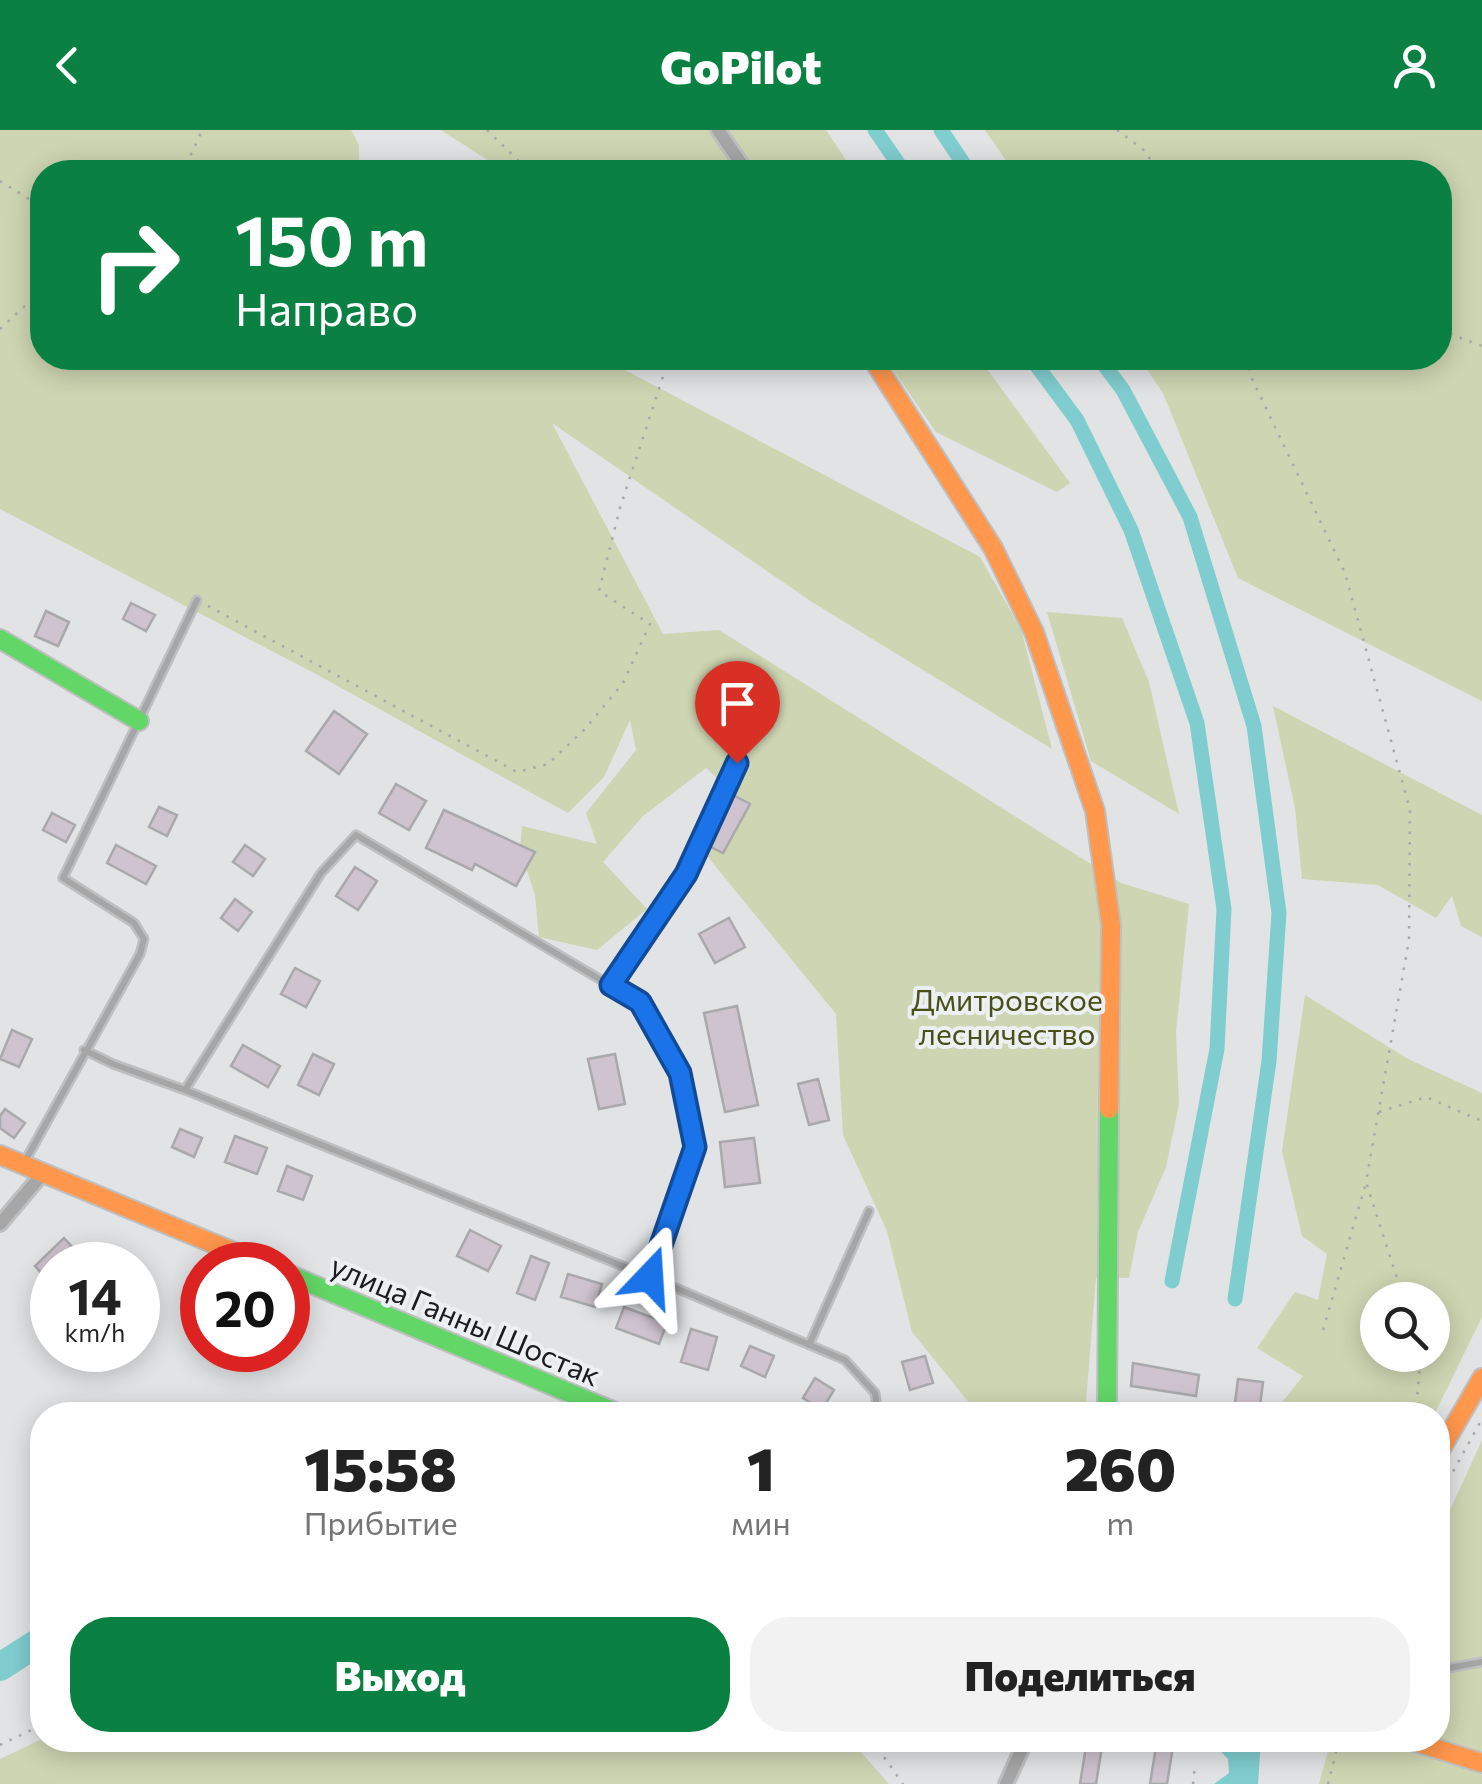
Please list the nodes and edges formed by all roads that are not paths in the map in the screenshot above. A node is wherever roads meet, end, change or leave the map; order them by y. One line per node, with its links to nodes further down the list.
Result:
1 (718, 130): 2 (street)
2 (739, 160)
3 (880, 370): 23 (street)
4 (198, 600): 6 (lane)
5 (0, 639): 6 (street)
6 (139, 720): 9 (lane)
7 (737, 763): 8 (lane)
8 (611, 985): 10 (lane); 17 (lane)
9 (84, 1050): 10 (lane); 12 (lane)
10 (186, 1090): 17 (lane)
11 (0, 1155): 12 (street)
12 (23, 1164): 13 (street)
13 (44, 1172): 15 (street); 16 (street)
14 (870, 1211): 19 (lane)
15 (0, 1224)
16 (210, 1242)
17 (650, 1277): 19 (lane)
18 (310, 1283): 21 (street, улица Ганны Шостак)
19 (809, 1345): 22 (lane)
20 (1482, 1378): 24 (street)
21 (591, 1402)
22 (876, 1402)
23 (1107, 1402)
24 (1450, 1433)
25 (1482, 1662): 26 (lane)
26 (1450, 1668)
27 (1021, 1752): 30 (street)
28 (1447, 1752): 29 (street)
29 (1482, 1763)
30 (1006, 1784)

